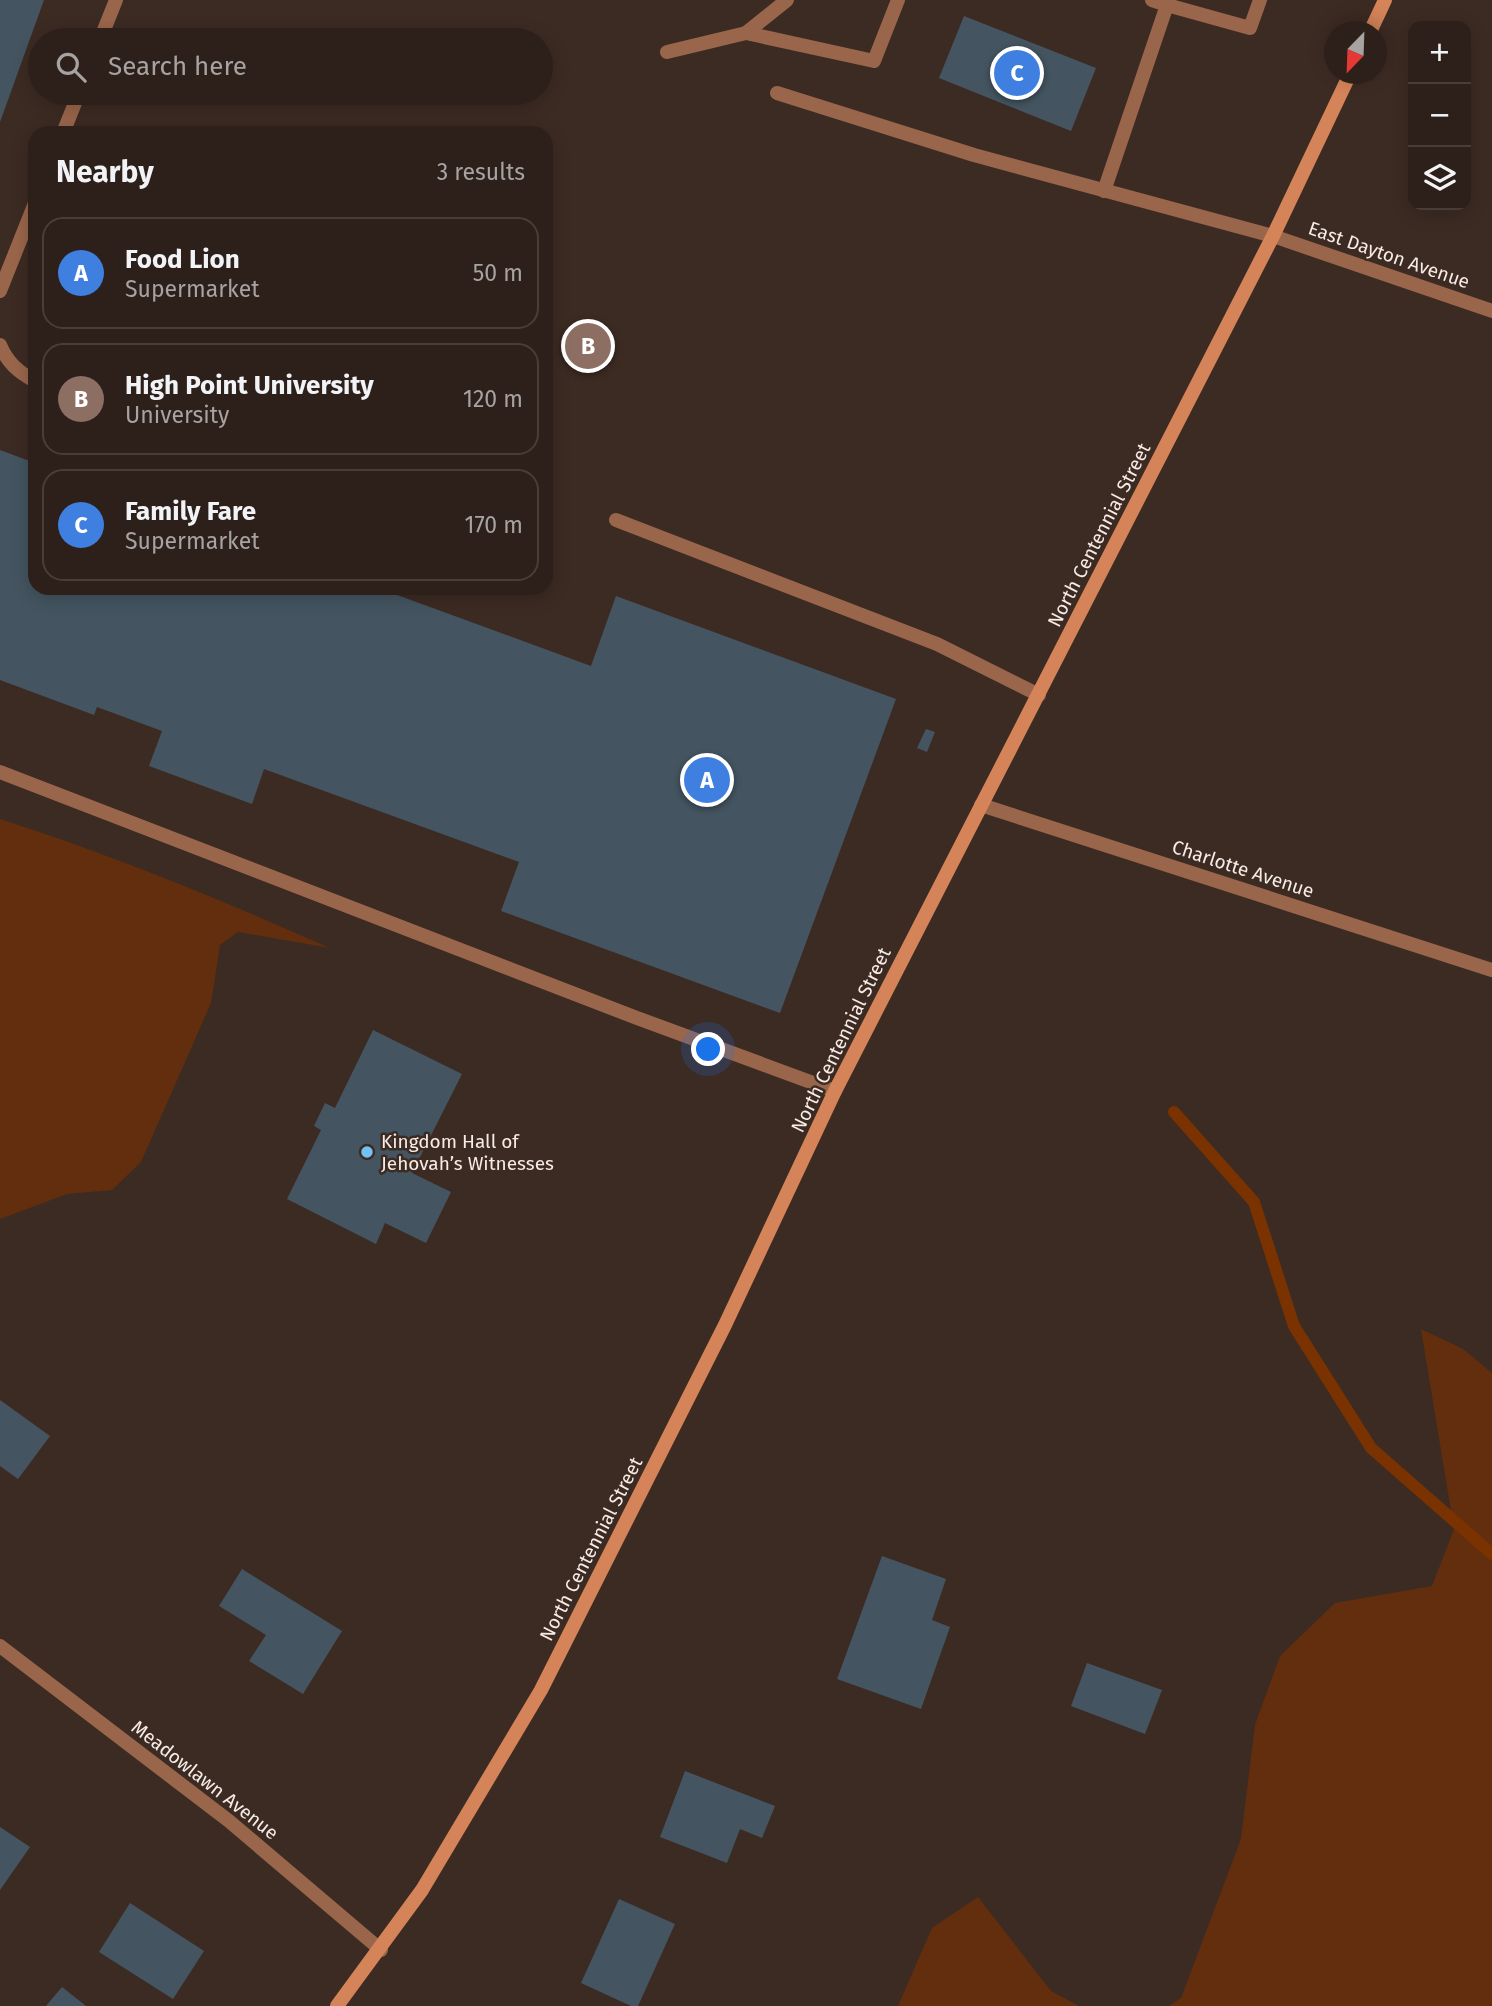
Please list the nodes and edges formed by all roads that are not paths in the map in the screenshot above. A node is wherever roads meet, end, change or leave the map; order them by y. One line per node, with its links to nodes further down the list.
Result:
1 (116, 0): 10 (street)
2 (787, 0): 11 (street)
3 (898, 0): 11 (street)
4 (1152, 0): 7 (street)
5 (1260, 0): 8 (street)
6 (1385, 0): 9 (main road)
7 (1167, 5): 8 (street); 17 (street)
8 (1200, 7)
9 (1375, 21)
10 (105, 28)
11 (746, 33): 12 (street)
12 (667, 52)
13 (1345, 84): 19 (main road, North Centennial Street)
14 (777, 93): 17 (street, East Dayton Avenue)
15 (74, 105): 16 (street)
16 (66, 126)
17 (1104, 191): 19 (street, East Dayton Avenue)
18 (28, 221): 20 (street)
19 (1273, 236): 21 (street, East Dayton Avenue); 25 (main road, North Centennial Street)
20 (0, 291)
21 (1492, 311)
22 (0, 345): 23 (street)
23 (28, 377)
24 (616, 520): 25 (street)
25 (1039, 695): 27 (main road, North Centennial Street)
26 (0, 772): 29 (street)
27 (981, 804): 28 (street, Charlotte Avenue); 29 (main road, North Centennial Street)
28 (1492, 970)
29 (835, 1091): 31 (main road, North Centennial Street)
30 (0, 1646): 31 (street, Meadowlawn Avenue)
31 (381, 1950): 32 (main road, North Centennial Street)
32 (337, 2006)

